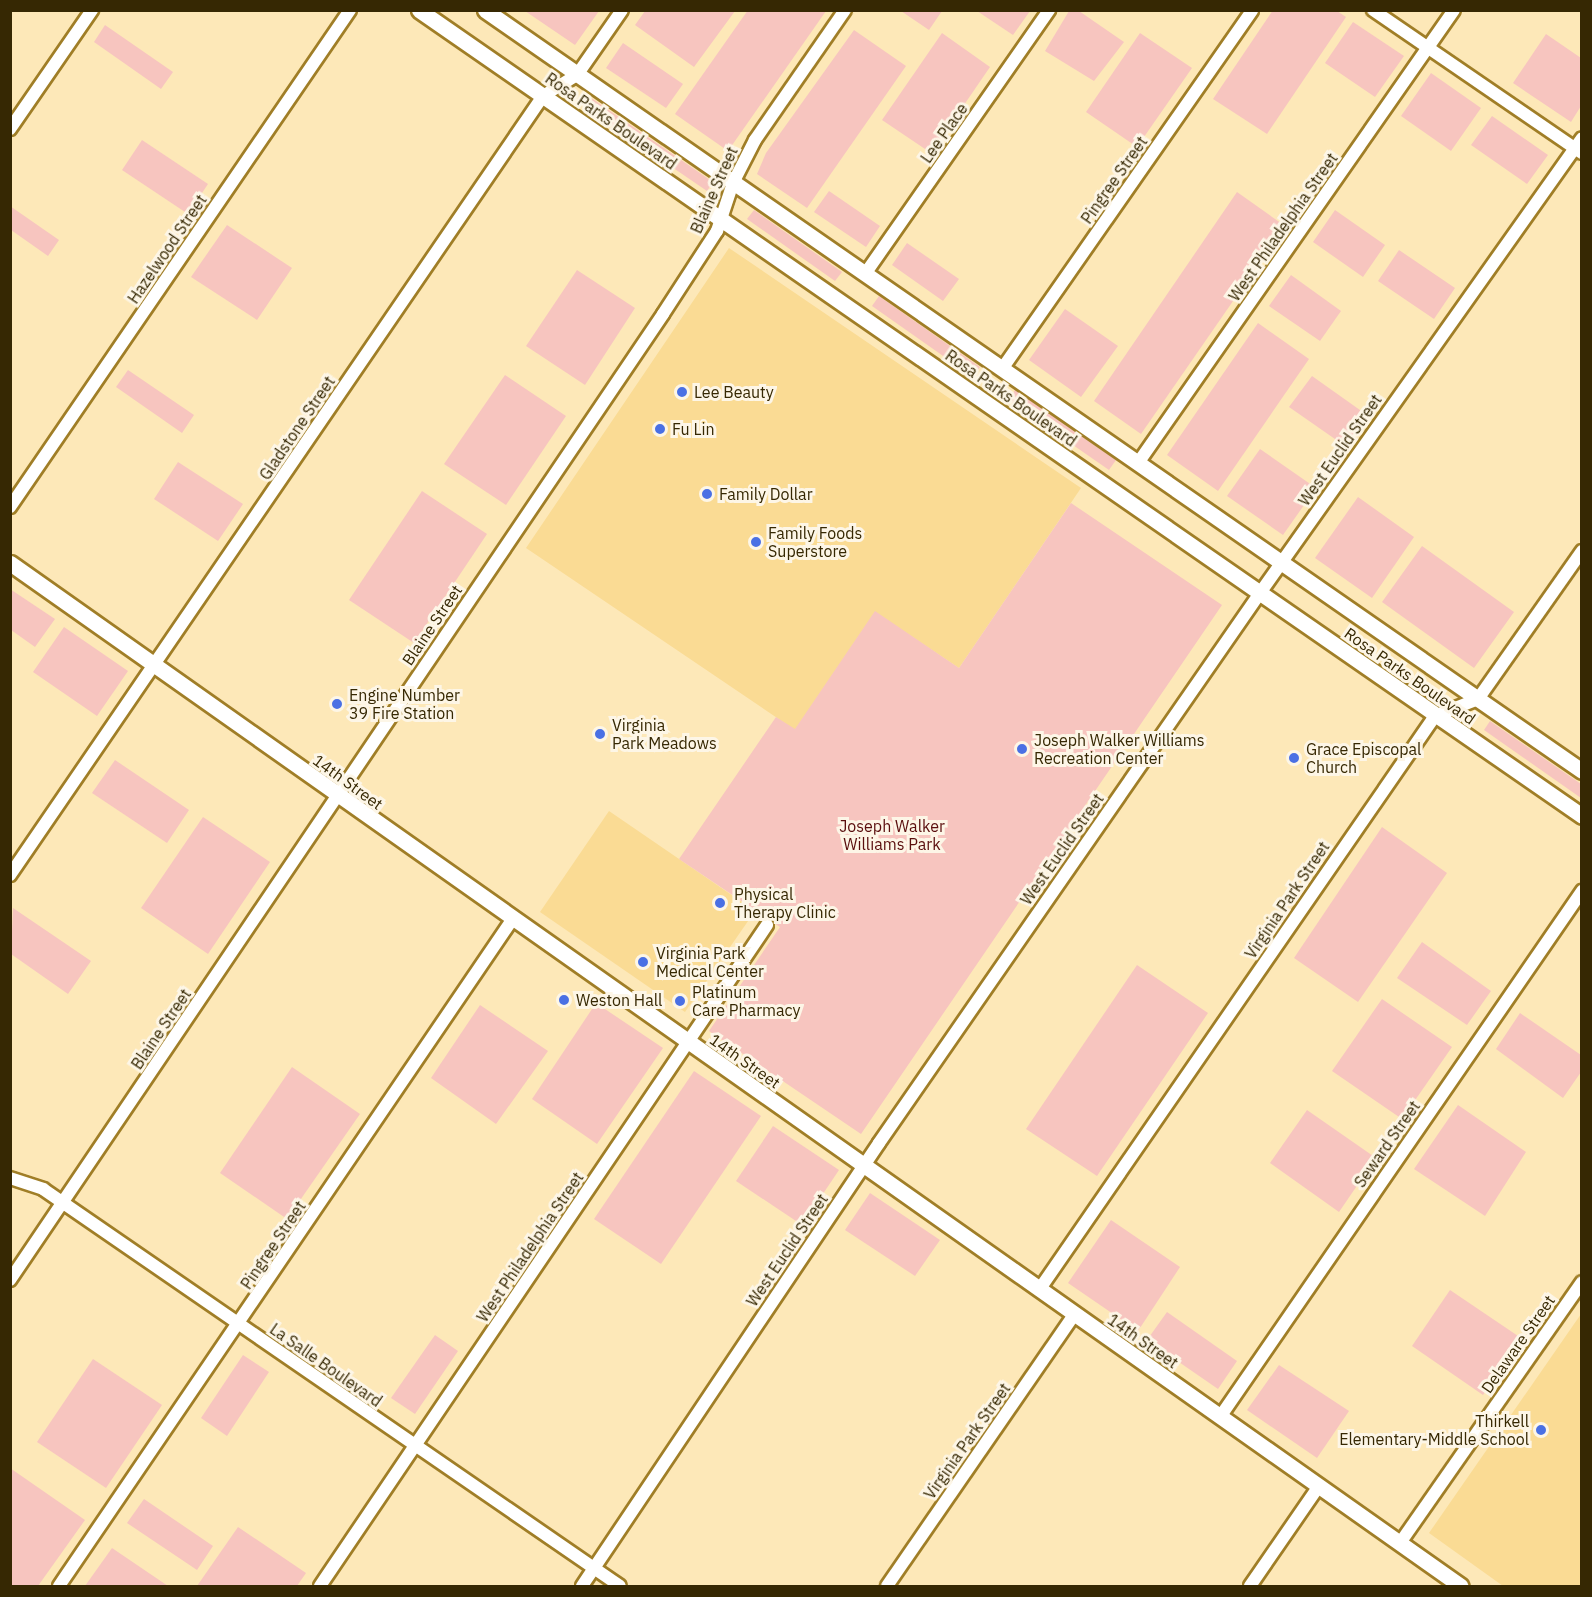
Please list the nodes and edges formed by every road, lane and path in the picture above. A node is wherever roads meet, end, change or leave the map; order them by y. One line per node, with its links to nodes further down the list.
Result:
1 (92, 10): 14 (street)
2 (350, 10): 21 (street, Hazelwood Street)
3 (419, 10): 13 (street, Rosa Parks Boulevard)
4 (485, 10): 12 (street, Rosa Parks Boulevard)
5 (622, 10): 12 (street, Gladstone Street)
6 (845, 10): 16 (street, Blaine Street)
7 (1049, 10): 18 (street, Lee Place)
8 (1252, 10): 19 (street, Pingree Street)
9 (1373, 10): 11 (street)
10 (1454, 10): 11 (street, West Philadelphia Street)
11 (1428, 48): 15 (street); 20 (street, West Philadelphia Street)
12 (577, 75): 13 (street, Gladstone Street); 16 (street, Rosa Parks Boulevard)
13 (543, 96): 17 (street, Rosa Parks Boulevard); 26 (street, Gladstone Street)
14 (10, 129)
15 (1579, 147): 23 (street, West Euclid Street)
16 (733, 183): 17 (street, Blaine Street); 18 (street, Rosa Parks Boulevard)
17 (721, 219): 25 (street, Rosa Parks Boulevard); 30 (street, Blaine Street)
18 (865, 274): 19 (street, Rosa Parks Boulevard)
19 (1002, 369): 20 (street, Rosa Parks Boulevard)
20 (1138, 463): 23 (street, Rosa Parks Boulevard)
21 (10, 507)
22 (1581, 551): 27 (street)
23 (1282, 561): 25 (street, West Euclid Street); 27 (street, Rosa Parks Boulevard)
24 (10, 563): 26 (street, 14th Street)
25 (1260, 593): 28 (street, Rosa Parks Boulevard); 37 (street, West Euclid Street)
26 (154, 665): 30 (street, 14th Street); 32 (street, Gladstone Street)
27 (1478, 699): 28 (street); 29 (street, Rosa Parks Boulevard)
28 (1435, 716): 31 (street, Rosa Parks Boulevard); 42 (street, Virginia Park Street)
29 (1581, 771)
30 (337, 796): 34 (street, 14th Street); 39 (street, Blaine Street)
31 (1581, 816)
32 (10, 875)
33 (1581, 891): 45 (street, Seward Street)
34 (512, 920): 36 (street, 14th Street); 44 (street, Pingree Street)
35 (767, 925): 36 (street, West Philadelphia Street)
36 (687, 1043): 37 (street, 14th Street); 46 (street, West Philadelphia Street)
37 (863, 1166): 42 (street, 14th Street); 49 (street, West Euclid Street)
38 (10, 1178): 39 (street, La Salle Boulevard)
39 (63, 1203): 40 (street, Blaine Street); 44 (street, La Salle Boulevard)
40 (10, 1280)
41 (1581, 1282): 48 (street, Delaware Street)
42 (1039, 1290): 43 (street, 14th Street)
43 (1074, 1315): 45 (street, 14th Street); 54 (street, Virginia Park Street)
44 (239, 1325): 46 (street, La Salle Boulevard); 50 (street, Pingree Street)
45 (1220, 1417): 47 (street, 14th Street)
46 (416, 1446): 49 (street, La Salle Boulevard); 51 (street, West Philadelphia Street)
47 (1319, 1486): 48 (street, 14th Street); 55 (street)
48 (1400, 1544): 56 (street, 14th Street)
49 (595, 1567): 52 (street, West Euclid Street); 53 (street, La Salle Boulevard)
50 (59, 1587)
51 (320, 1587)
52 (582, 1587)
53 (620, 1587)
54 (887, 1587)
55 (1250, 1587)
56 (1461, 1587)

